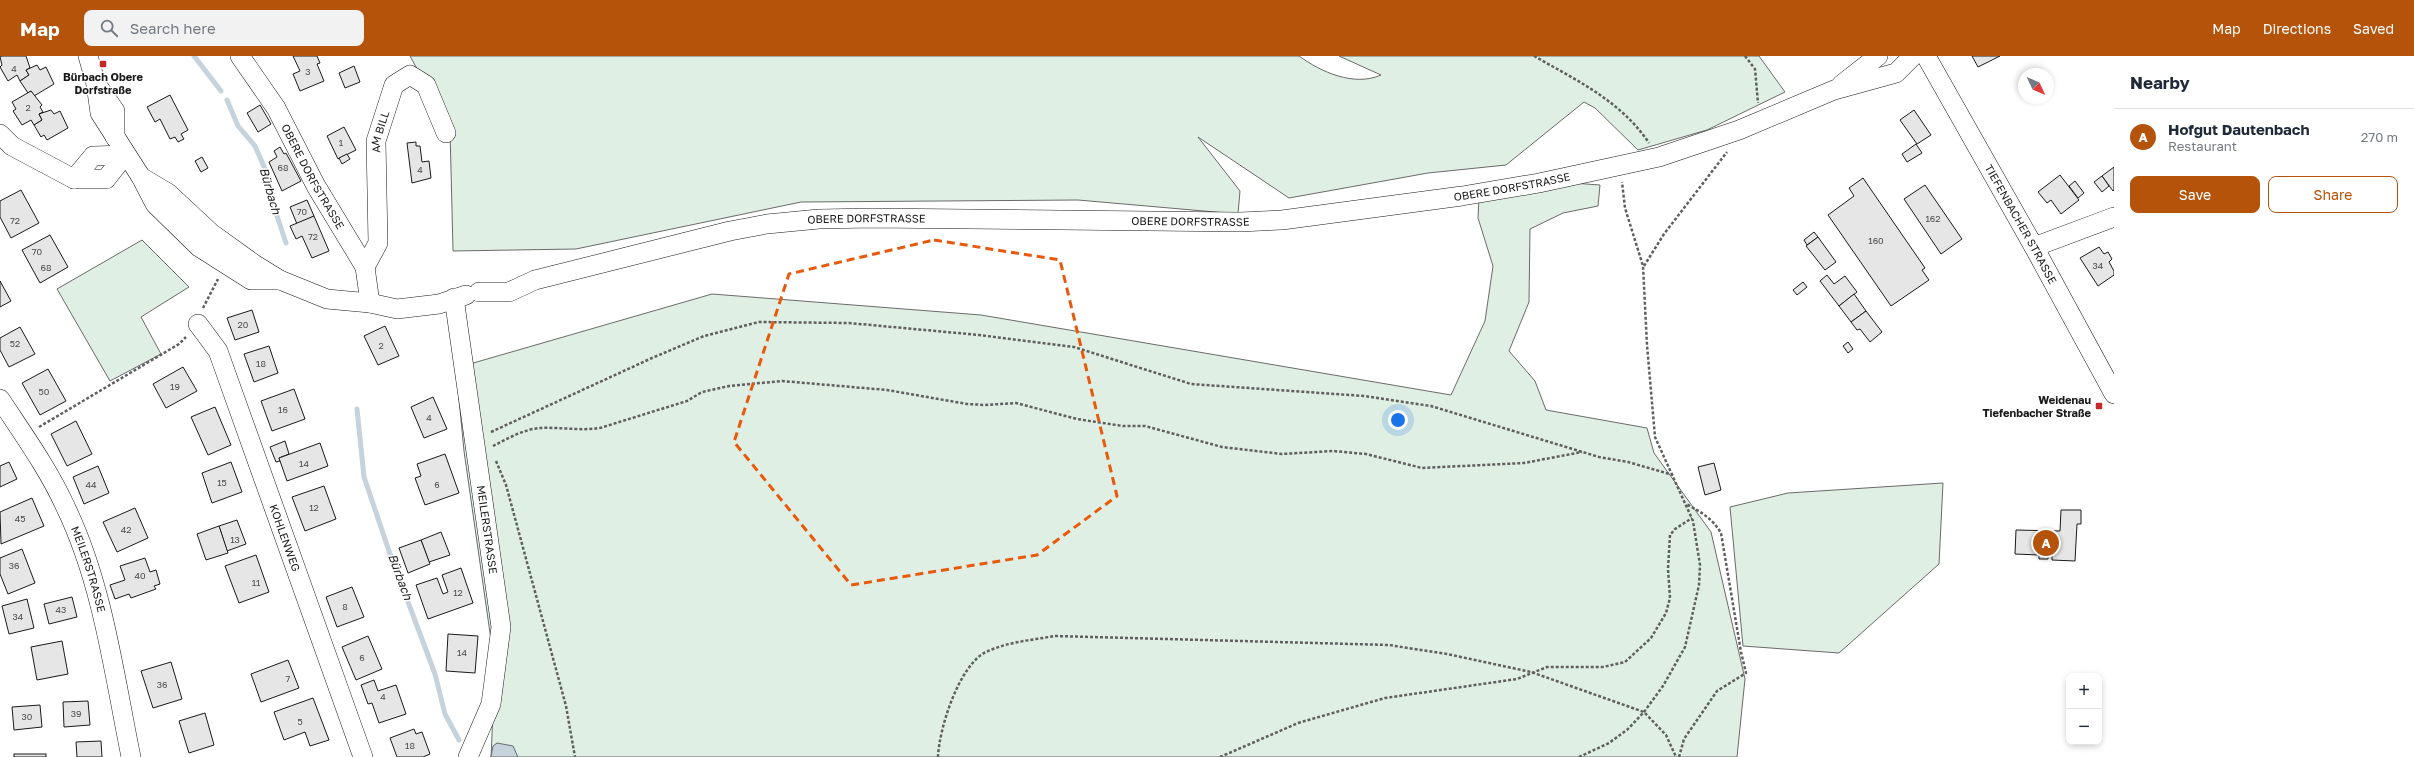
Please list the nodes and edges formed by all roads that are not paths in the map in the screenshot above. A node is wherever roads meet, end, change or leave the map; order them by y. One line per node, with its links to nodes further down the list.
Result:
1 (88, 56): 9 (street, OBERE DORFSTRASSE)
2 (240, 56): 13 (street, OBERE DORFSTRASSE)
3 (1878, 56): 6 (street, OBERE DORFSTRASSE)
4 (1914, 56): 6 (street, OBERE DORFSTRASSE)
5 (1926, 56): 12 (street, TIEFENBACHER STRASSE)
6 (1834, 90): 15 (street, OBERE DORFSTRASSE)
7 (446, 133): 13 (street, AM BILL)
8 (0, 134): 9 (street)
9 (125, 155): 10 (street, OBERE DORFSTRASSE)
10 (141, 178): 14 (street, OBERE DORFSTRASSE); 14 (street, OBERE DORFSTRASSE)
11 (2114, 216): 12 (street)
12 (2034, 247): 18 (street, TIEFENBACHER STRASSE)
13 (365, 266): 16 (street, OBERE DORFSTRASSE)
14 (280, 280): 16 (street, OBERE DORFSTRASSE)
15 (454, 298): 16 (street, OBERE DORFSTRASSE); 22 (street, MEILERSTRASSE)
16 (370, 303)
17 (200, 317): 21 (street, KOHLENWEG)
18 (2114, 394)
19 (0, 399): 20 (street, MEILERSTRASSE)
20 (132, 757)
21 (363, 757)
22 (468, 757)

